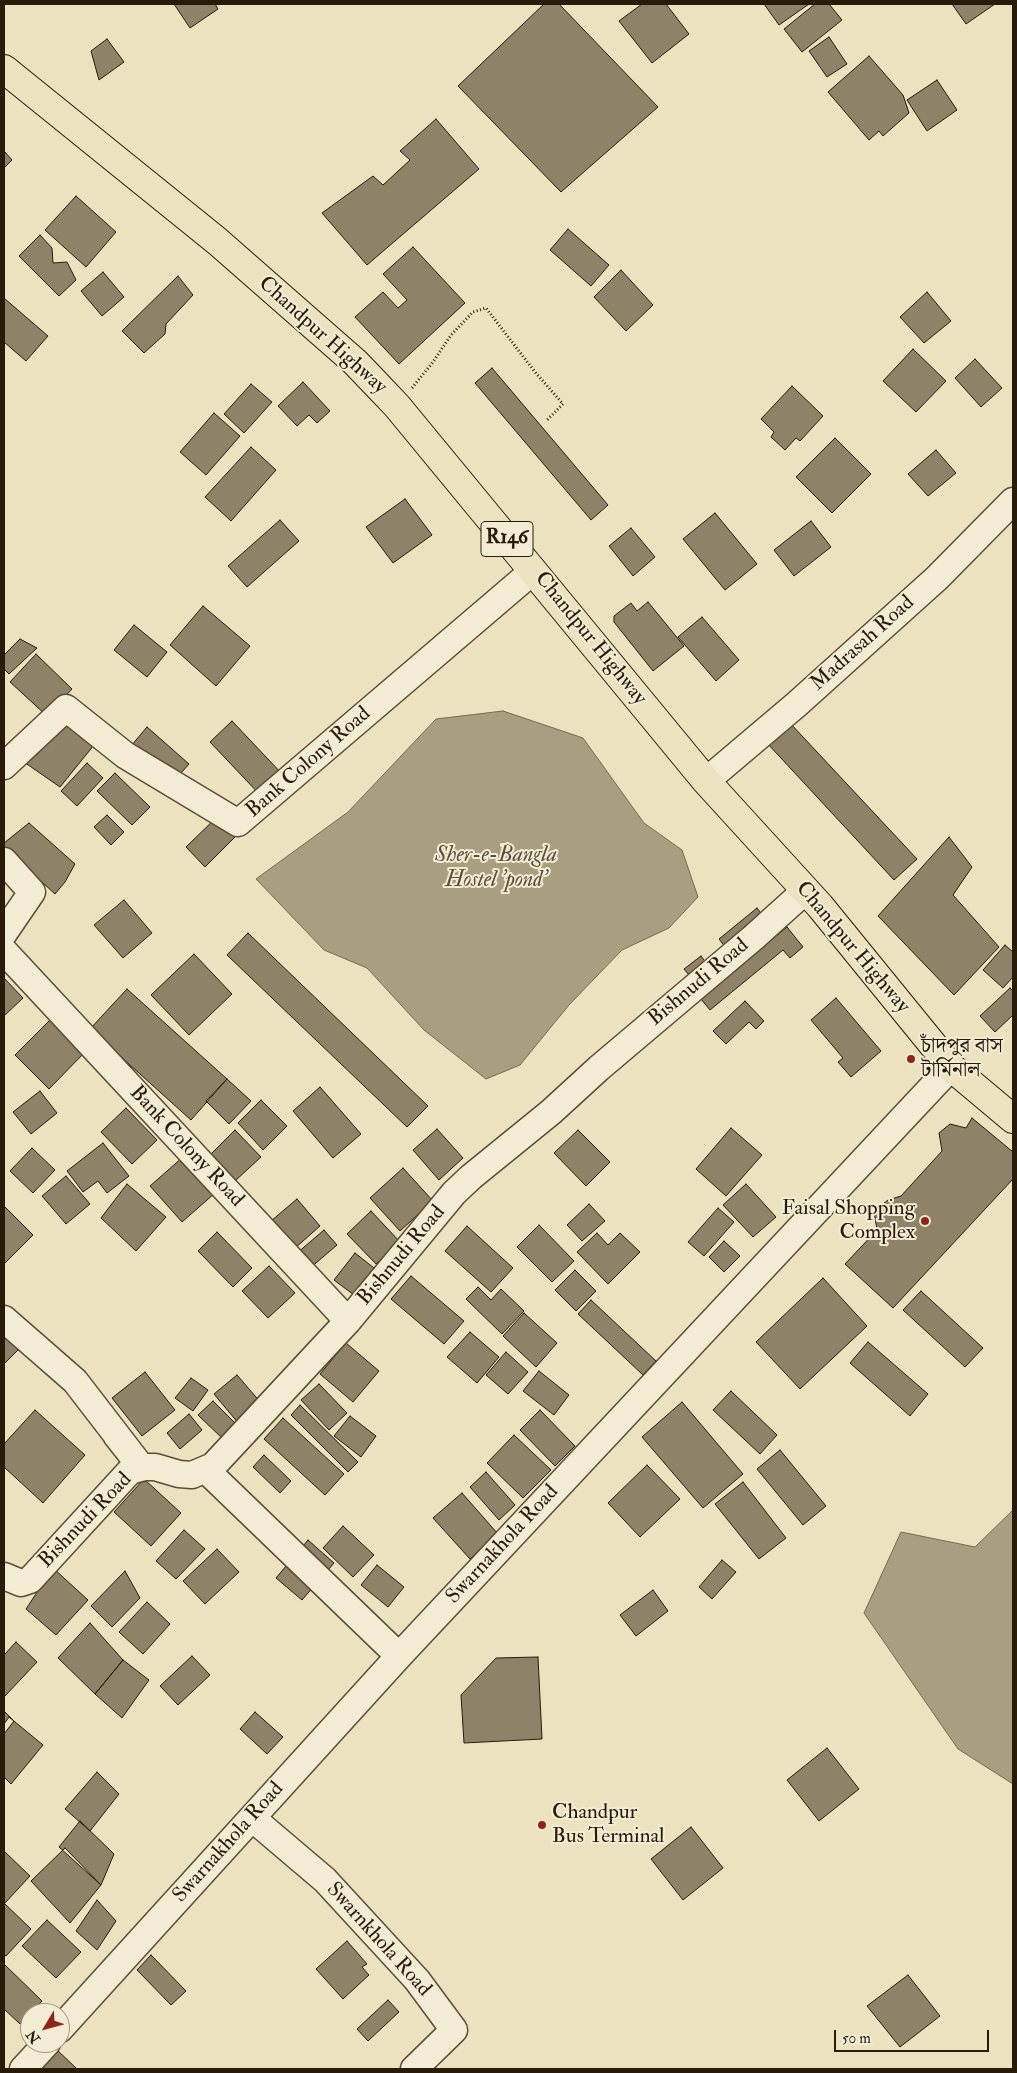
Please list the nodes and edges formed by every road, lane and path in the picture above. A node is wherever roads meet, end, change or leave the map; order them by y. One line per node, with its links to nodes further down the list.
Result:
1 (4, 69): 2 (main road, Chandpur Highway / R146)
2 (397, 406): 3 (path); 5 (main road, Chandpur Highway / R146)
3 (547, 420)
4 (1013, 501): 7 (street, Madrasah Road)
5 (533, 571): 6 (street, Bank Colony Road); 7 (main road, Chandpur Highway / R146)
6 (4, 766)
7 (706, 781): 9 (main road, Chandpur Highway / R146)
8 (4, 861): 10 (street)
9 (806, 891): 12 (main road, Chandpur Highway / R146); 15 (street, Bishnudi Road)
10 (4, 933)
11 (4, 950): 15 (street, Bank Colony Road)
12 (951, 1067): 13 (main road, Chandpur Highway / R146); 20 (street, Swarnakhola Road)
13 (1013, 1119)
14 (4, 1320): 17 (street)
15 (348, 1320): 18 (street, Bishnudi Road)
16 (116, 1435): 17 (street)
17 (142, 1468): 18 (street, Bishnudi Road); 19 (street, Bishnudi Road)
18 (206, 1470): 20 (street)
19 (4, 1576)
20 (399, 1656): 21 (street, Swarnakhola Road)
21 (252, 1818): 22 (street, Swarnakhola Road); 25 (street, Swarnkhola Road)
22 (70, 2018)
23 (38, 2053): 24 (street)
24 (23, 2069)
25 (414, 2069)

